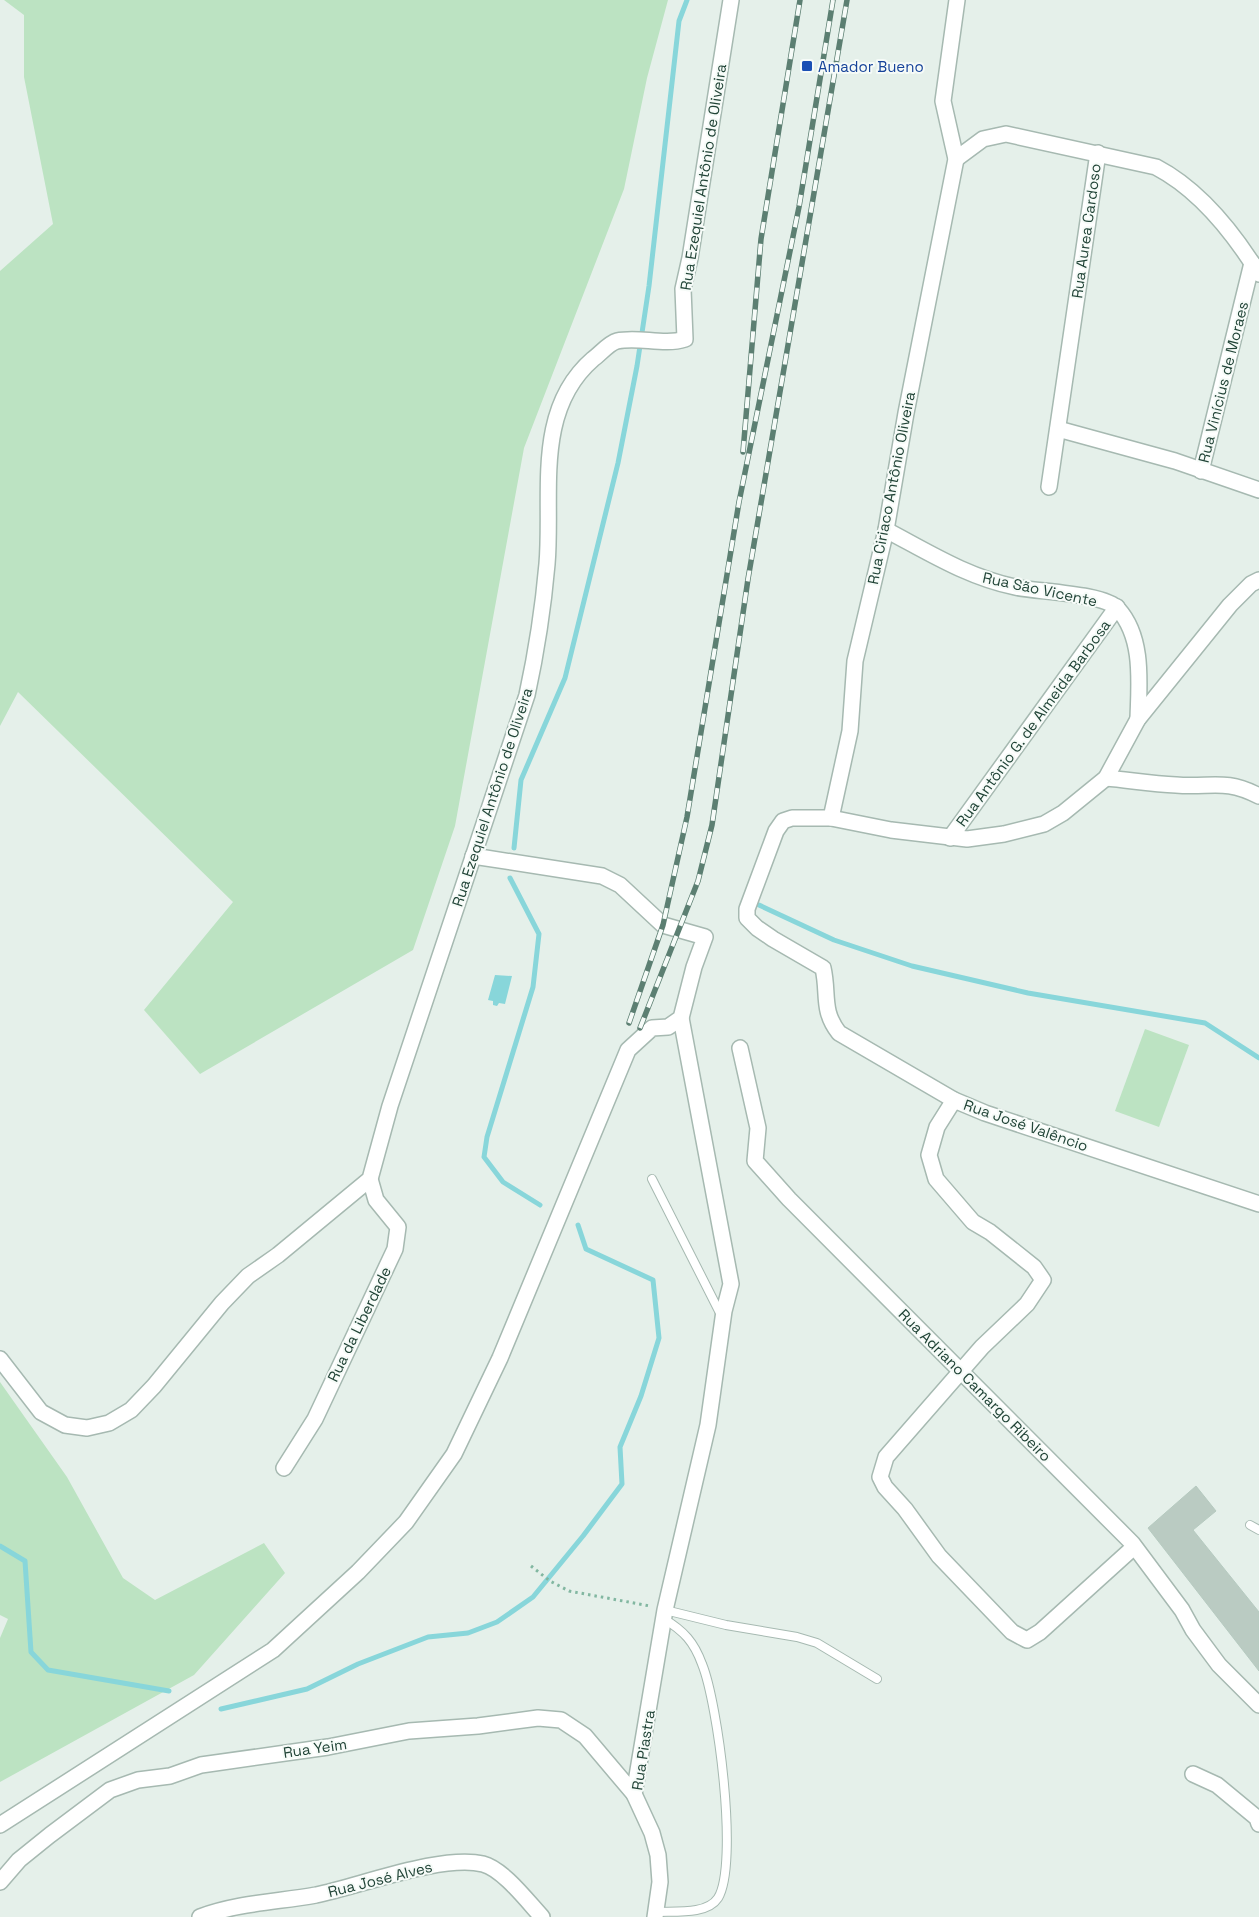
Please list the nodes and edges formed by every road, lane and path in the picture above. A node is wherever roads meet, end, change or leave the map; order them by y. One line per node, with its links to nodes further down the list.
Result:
1 (731, 0): 18 (street, Rua Ezequiel Antônio de Oliveira)
2 (957, 0): 4 (street, Rua Ciriaco Antônio Oliveira)
3 (1098, 153): 4 (street); 5 (street, Rua Aurea Cardoso); 6 (street, Rua Aurea Cardoso)
4 (956, 159): 10 (street, Rua Ciriaco Antônio Oliveira)
5 (1256, 269): 7 (street, Rua Vinícius de Moraes)
6 (1058, 429): 7 (street); 8 (street, Rua Aurea Cardoso)
7 (1202, 471): 9 (street)
8 (1049, 487)
9 (1259, 490)
10 (886, 530): 12 (street, Rua São Vicente); 16 (street, Rua Ciriaco Antônio Oliveira)
11 (1259, 580): 13 (street)
12 (1117, 607): 13 (street, Rua São Vicente); 17 (street, Rua Antônio G. de Almeida Barbosa)
13 (1138, 719): 14 (street)
14 (1106, 778): 15 (street); 17 (street)
15 (1259, 796)
16 (831, 818): 17 (street); 21 (street, Rua José Valêncio)
17 (950, 838)
18 (473, 856): 19 (street); 22 (street, Rua Ezequiel Antônio de Oliveira)
19 (681, 1018): 25 (street, Rua Piastra); 39 (street)
20 (740, 1048): 27 (street, Rua Adriano Camargo Ribeiro)
21 (954, 1100): 24 (street, Rua José Valêncio); 27 (street)
22 (370, 1179): 26 (street); 28 (street, Rua da Liberdade)
23 (652, 1179): 25 (lane)
24 (1259, 1204)
25 (724, 1321): 33 (street, Rua Piastra)
26 (0, 1359)
27 (962, 1372): 31 (street, Rua Adriano Camargo Ribeiro); 31 (street)
28 (284, 1468)
29 (1250, 1525): 30 (lane)
30 (1259, 1530)
31 (1134, 1547): 35 (street, Rua Adriano Camargo Ribeiro)
32 (531, 1566): 33 (path)
33 (665, 1614): 34 (lane); 37 (street, Rua Piastra); 41 (lane)
34 (877, 1679)
35 (1259, 1704)
36 (1193, 1774): 38 (street)
37 (634, 1794): 40 (street, Rua Yeim); 41 (street, Rua Piastra)
38 (1259, 1824)
39 (0, 1825)
40 (0, 1882)
41 (656, 1914)
42 (200, 1917): 43 (street, Rua José Alves)
43 (542, 1917)

